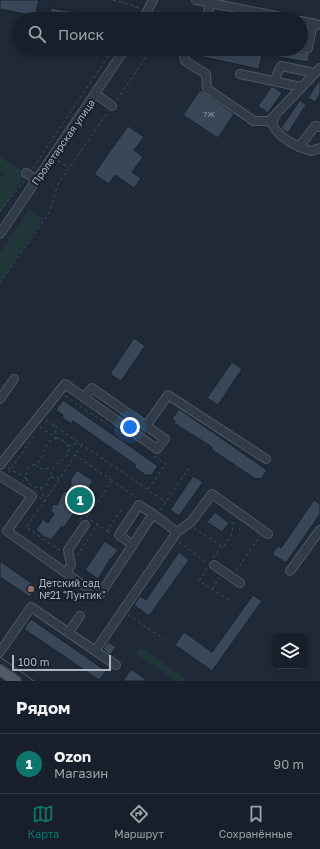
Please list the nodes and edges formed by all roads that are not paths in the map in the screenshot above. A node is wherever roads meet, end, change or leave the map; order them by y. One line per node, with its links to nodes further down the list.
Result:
1 (153, 0): 4 (street)
2 (196, 0): 3 (street)
3 (210, 3): 5 (street); 6 (street)
4 (147, 12)
5 (209, 12)
6 (248, 12)
7 (316, 24): 8 (street)
8 (308, 48)
9 (120, 56): 15 (street, Пролетарская улица)
10 (184, 56): 17 (street)
11 (317, 71): 13 (street); 14 (street)
12 (240, 74): 13 (street)
13 (274, 81): 14 (street)
14 (301, 87): 17 (street)
15 (96, 94): 16 (street); 22 (street, Пролетарская улица)
16 (112, 106)
17 (275, 115): 19 (street)
18 (320, 127): 19 (street)
19 (299, 147): 20 (street)
20 (320, 148)
21 (27, 174): 22 (street)
22 (37, 180): 23 (street, Пролетарская улица)
23 (0, 234)
24 (14, 379): 26 (street)
25 (0, 383): 26 (street)
26 (7, 388): 28 (street)
27 (84, 398): 29 (street); 29 (street); 31 (street)
28 (0, 399)
29 (146, 426): 30 (street)
30 (266, 459)
31 (0, 465)
32 (3, 476): 41 (street)
33 (156, 513): 37 (street); 38 (street); 38 (street)
34 (84, 521): 41 (street)
35 (320, 530): 40 (street)
36 (266, 532): 37 (street)
37 (175, 535): 45 (street)
38 (133, 544): 41 (street)
39 (214, 562): 42 (street)
40 (290, 572)
41 (66, 573)
42 (240, 583)
43 (80, 616): 44 (street)
44 (68, 632): 45 (street); 46 (street)
45 (95, 651): 47 (street)
46 (0, 652)
47 (116, 665)
48 (0, 670): 49 (main road)
49 (16, 681)

